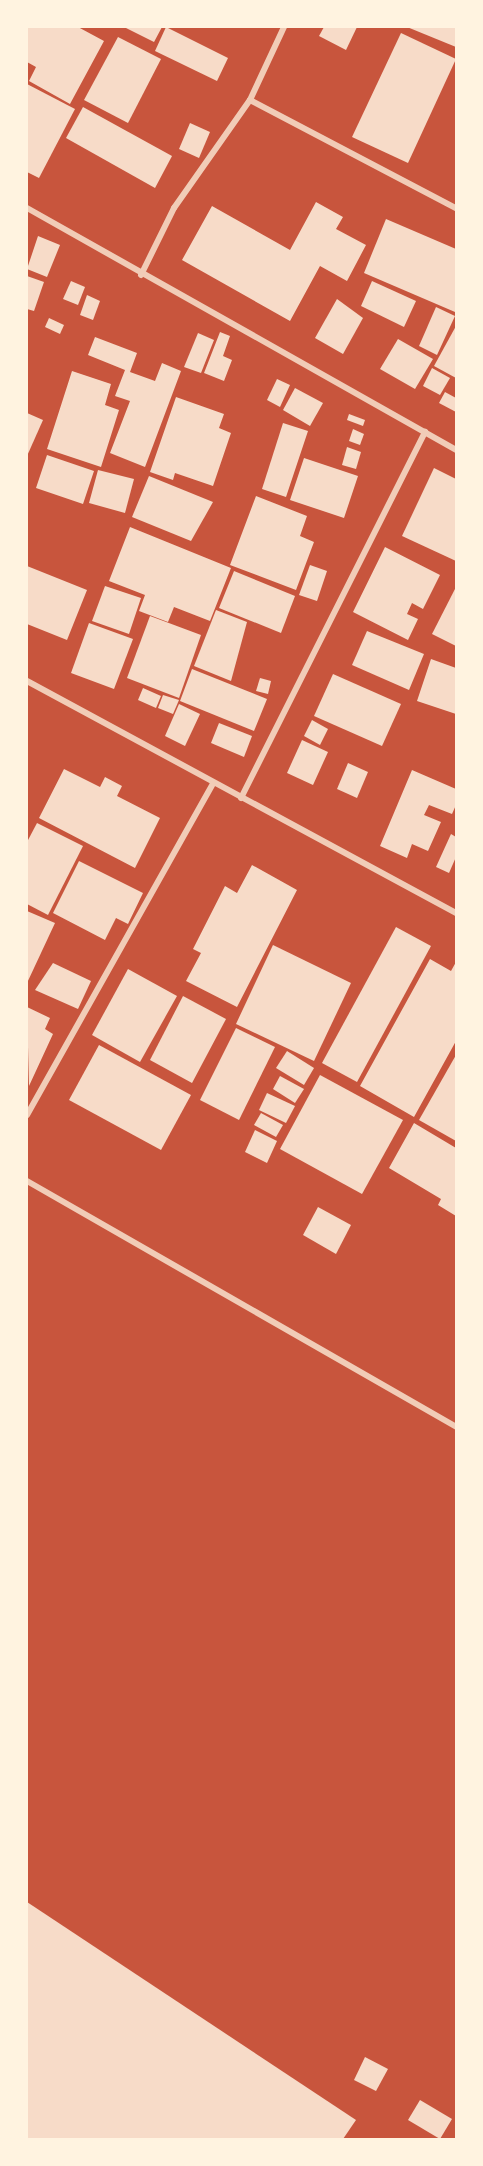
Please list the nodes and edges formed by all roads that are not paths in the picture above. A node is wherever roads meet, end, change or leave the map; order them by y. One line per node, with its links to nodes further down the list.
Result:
1 (284, 27): 2 (street)
2 (250, 100): 4 (street); 5 (street)
3 (27, 208): 5 (street)
4 (456, 208)
5 (141, 274): 6 (street)
6 (424, 432): 7 (street); 10 (street)
7 (456, 450)
8 (27, 681): 9 (street)
9 (213, 783): 10 (street); 12 (street)
10 (241, 798): 11 (street)
11 (456, 914)
12 (27, 1114)
13 (27, 1182): 14 (street)
14 (456, 1427)

